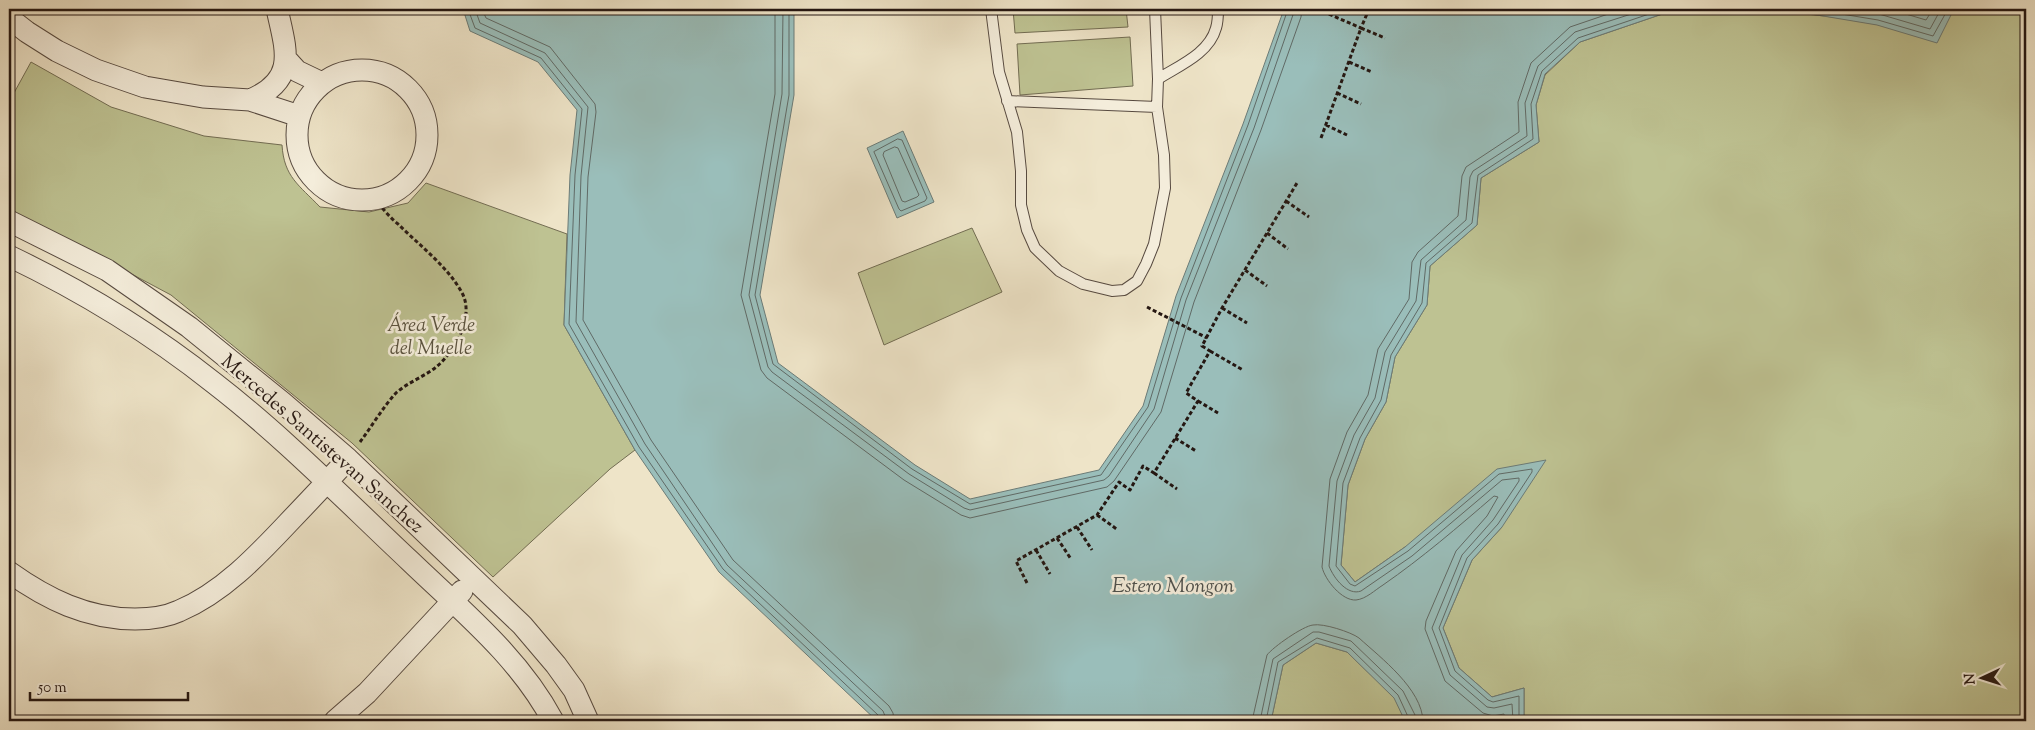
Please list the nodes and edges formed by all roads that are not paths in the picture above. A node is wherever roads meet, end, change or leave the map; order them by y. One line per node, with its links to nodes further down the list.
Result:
1 (277, 9): 6 (street)
2 (991, 9): 10 (lane)
3 (1155, 9): 7 (lane)
4 (1218, 9): 7 (lane)
5 (9, 18): 9 (street)
6 (287, 60): 8 (street); 9 (street)
7 (1158, 80): 11 (lane)
8 (322, 83): 12 (street); 12 (street)
9 (250, 100): 12 (street)
10 (1007, 101): 11 (lane); 11 (lane)
11 (1157, 107)
12 (300, 116)
13 (9, 221): 15 (street, Mercedes Santistevan Sanchez)
14 (9, 256): 16 (street, Mercedes Santistevan Sanchez)
15 (348, 459): 16 (street); 18 (street, Mercedes Santistevan Sanchez)
16 (327, 482): 17 (street); 19 (street, Mercedes Santistevan Sanchez)
17 (9, 572)
18 (473, 578): 19 (street); 22 (street, Mercedes Santistevan Sanchez)
19 (452, 602): 20 (street); 21 (street, Mercedes Santistevan Sanchez)
20 (335, 721)
21 (553, 721)
22 (588, 721)

